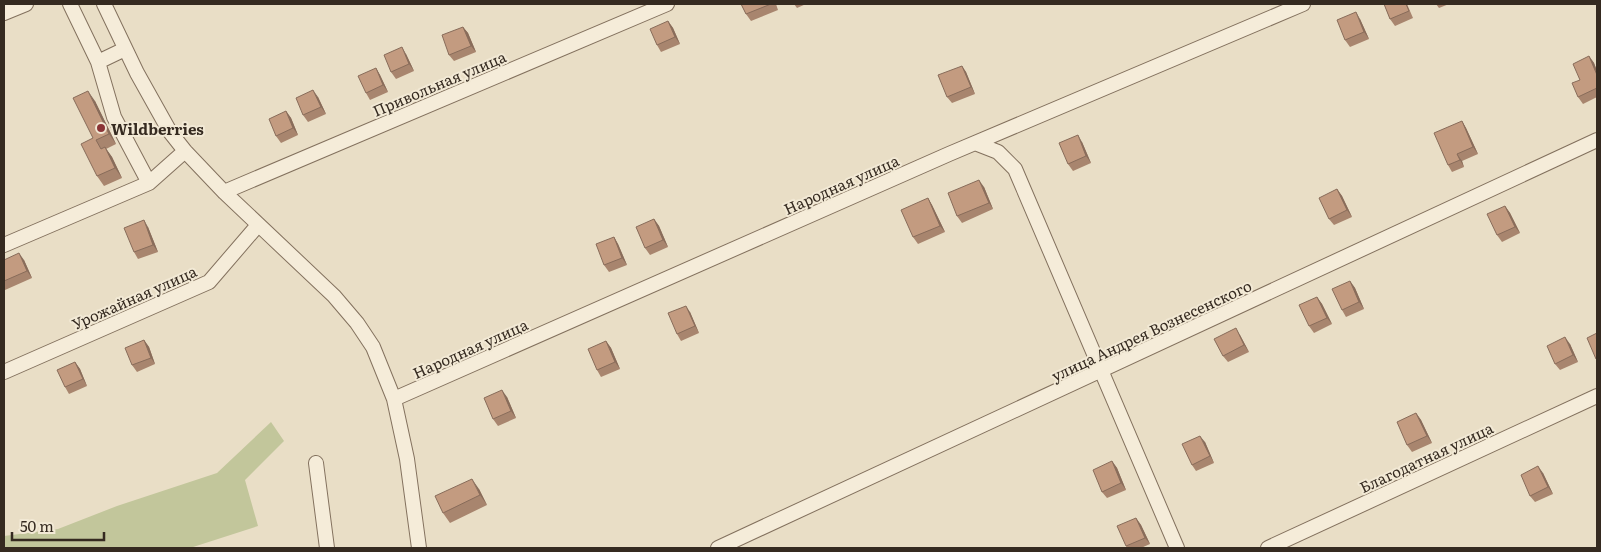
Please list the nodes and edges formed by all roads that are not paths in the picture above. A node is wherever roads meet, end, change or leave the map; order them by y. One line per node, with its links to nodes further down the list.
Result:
1 (26, 4): 6 (street)
2 (70, 4): 8 (street)
3 (104, 4): 7 (street)
4 (668, 4): 13 (street, Привольная улица)
5 (1302, 4): 10 (street, Народная улица)
6 (4, 13)
7 (125, 49): 8 (street); 11 (street)
8 (98, 62): 12 (street)
9 (1597, 140): 16 (street, улица Андрея Вознесенского)
10 (975, 143): 16 (street); 19 (street, Народная улица)
11 (185, 151): 12 (street); 13 (street)
12 (149, 183): 15 (street)
13 (224, 192): 14 (street)
14 (258, 225): 17 (street, Урожайная улица); 19 (street)
15 (4, 245)
16 (1103, 371): 23 (street, улица Андрея Вознесенского); 24 (street)
17 (4, 372)
18 (1597, 396): 25 (street, Благодатная улица)
19 (394, 399): 22 (street)
20 (316, 463): 21 (street)
21 (327, 548)
22 (419, 548)
23 (718, 548)
24 (1177, 548)
25 (1268, 548)

